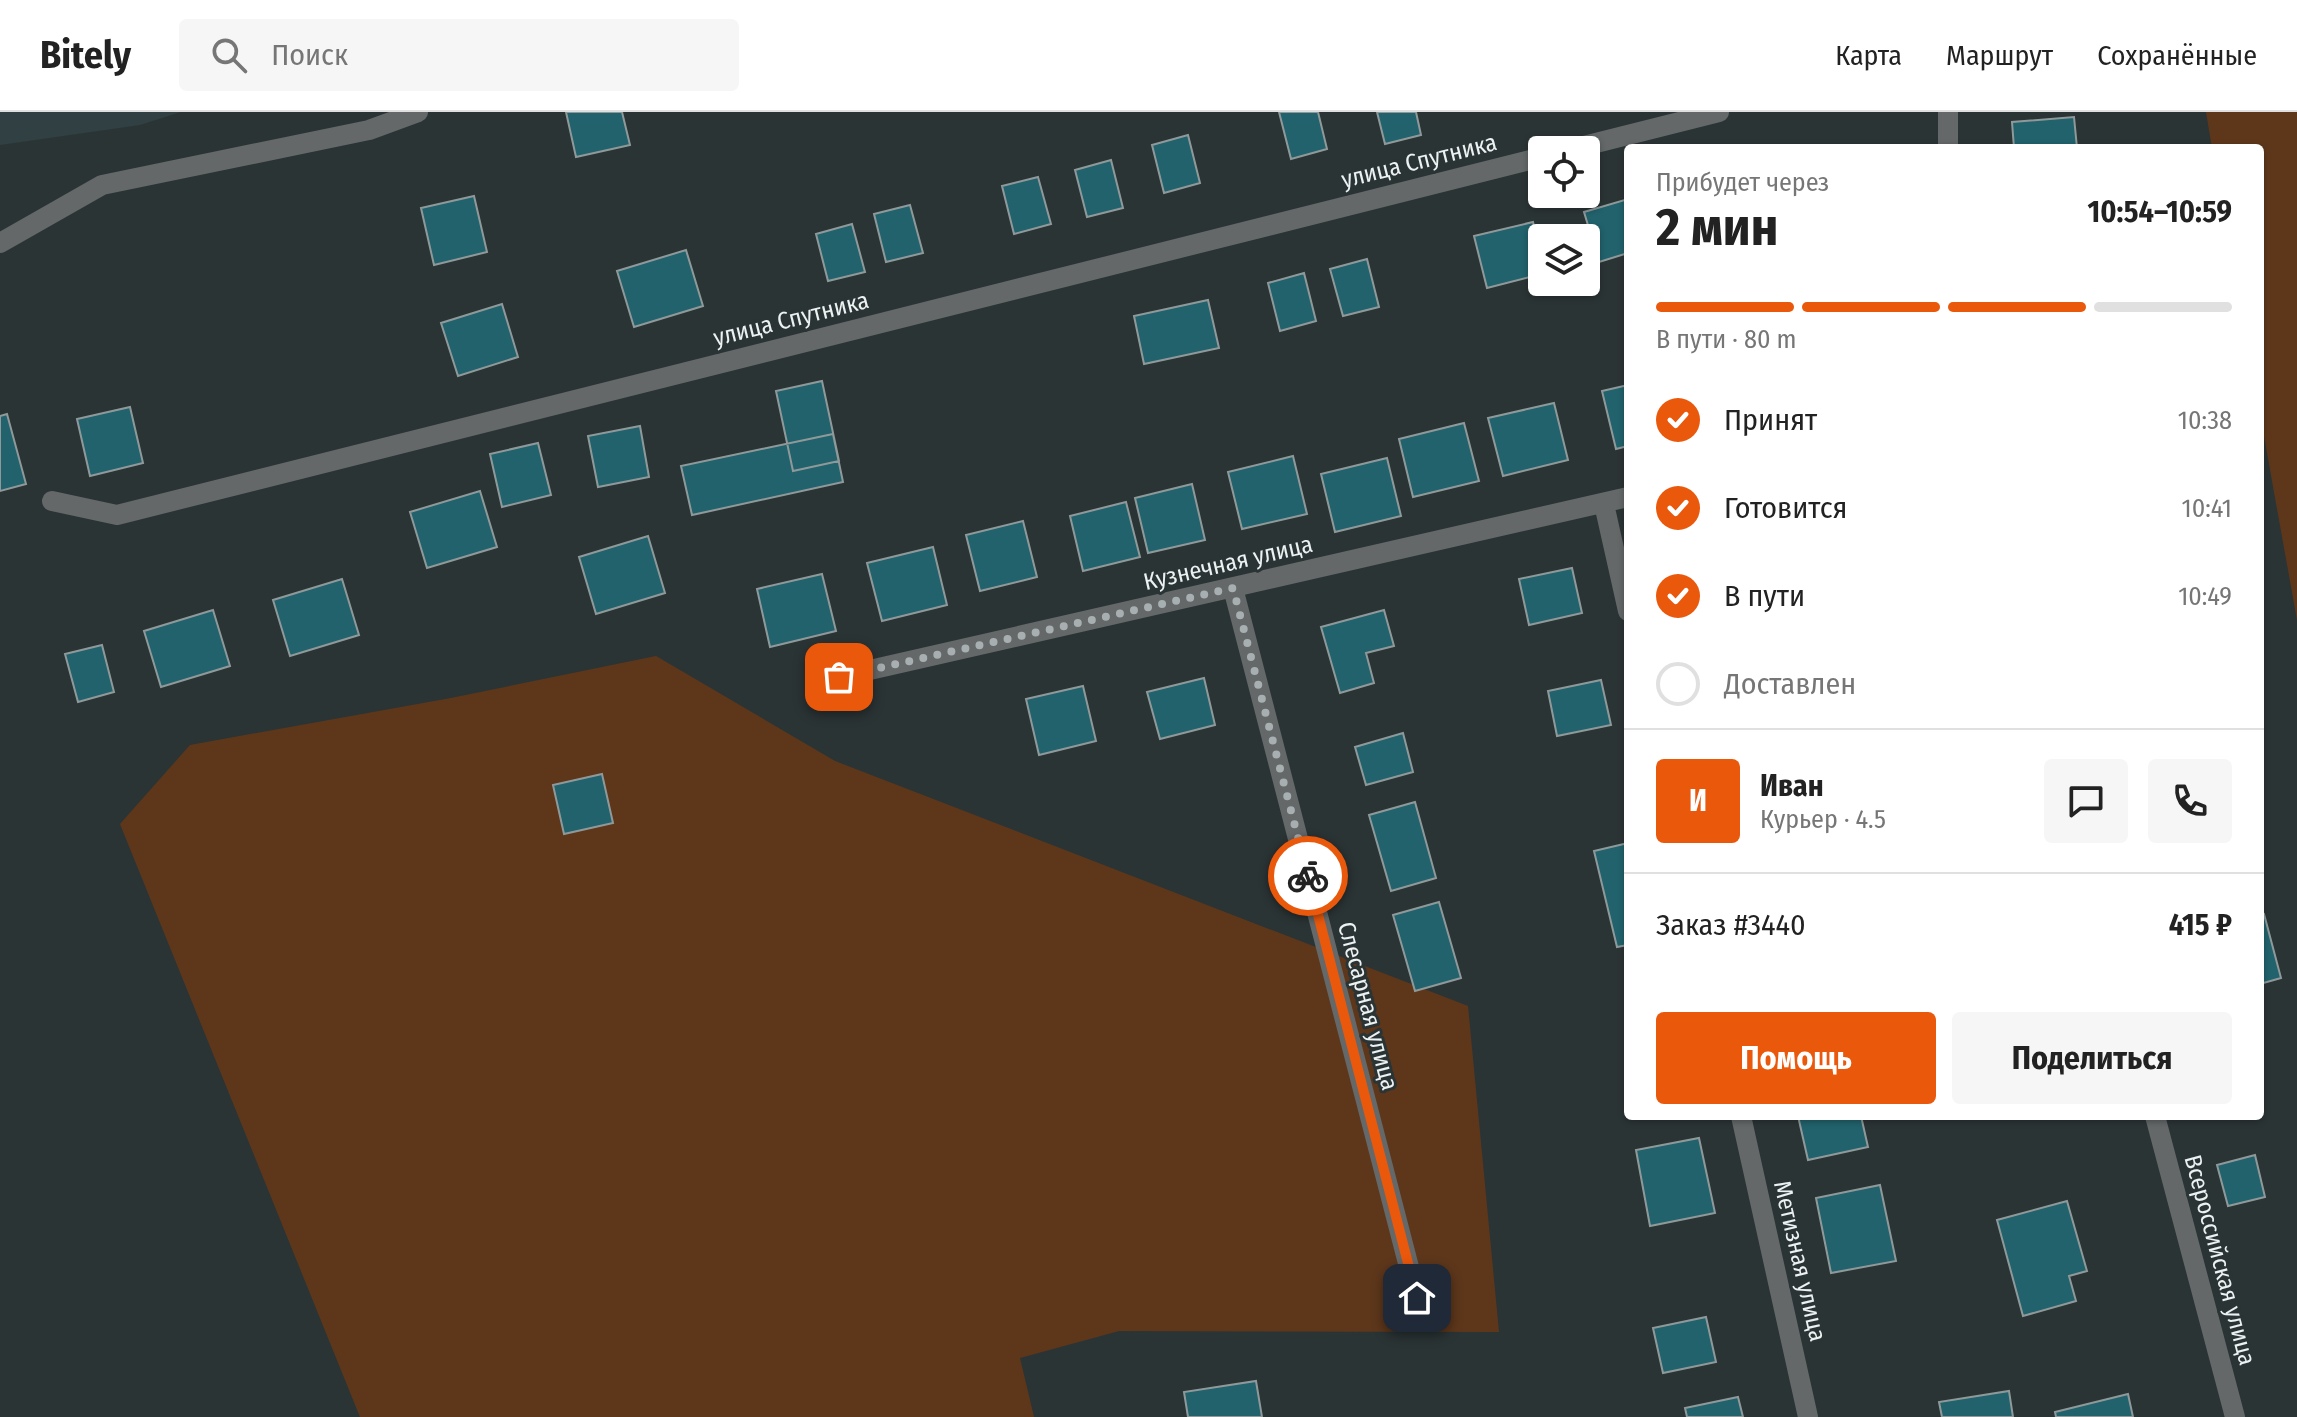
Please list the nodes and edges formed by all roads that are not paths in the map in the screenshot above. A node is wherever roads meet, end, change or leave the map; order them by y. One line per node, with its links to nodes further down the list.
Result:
1 (418, 112): 4 (street)
2 (1719, 112): 5 (street)
3 (1948, 112): 6 (street)
4 (365, 121): 8 (street)
5 (1600, 142)
6 (1948, 144)
7 (1528, 161): 10 (street, улица Спутника)
8 (0, 243)
9 (1624, 498): 11 (street, Кузнечная улица)
10 (52, 501)
11 (1604, 504): 12 (street, Кузнечная улица); 13 (street)
12 (1233, 588): 14 (street, Кузнечная улица); 17 (street, Слесарная улица)
13 (1624, 593)
14 (839, 677)
15 (1742, 1120): 18 (street, Метизная улица)
16 (2156, 1120): 19 (street, Всероссийская улица)
17 (1417, 1298)
18 (1808, 1417)
19 (2235, 1417)

